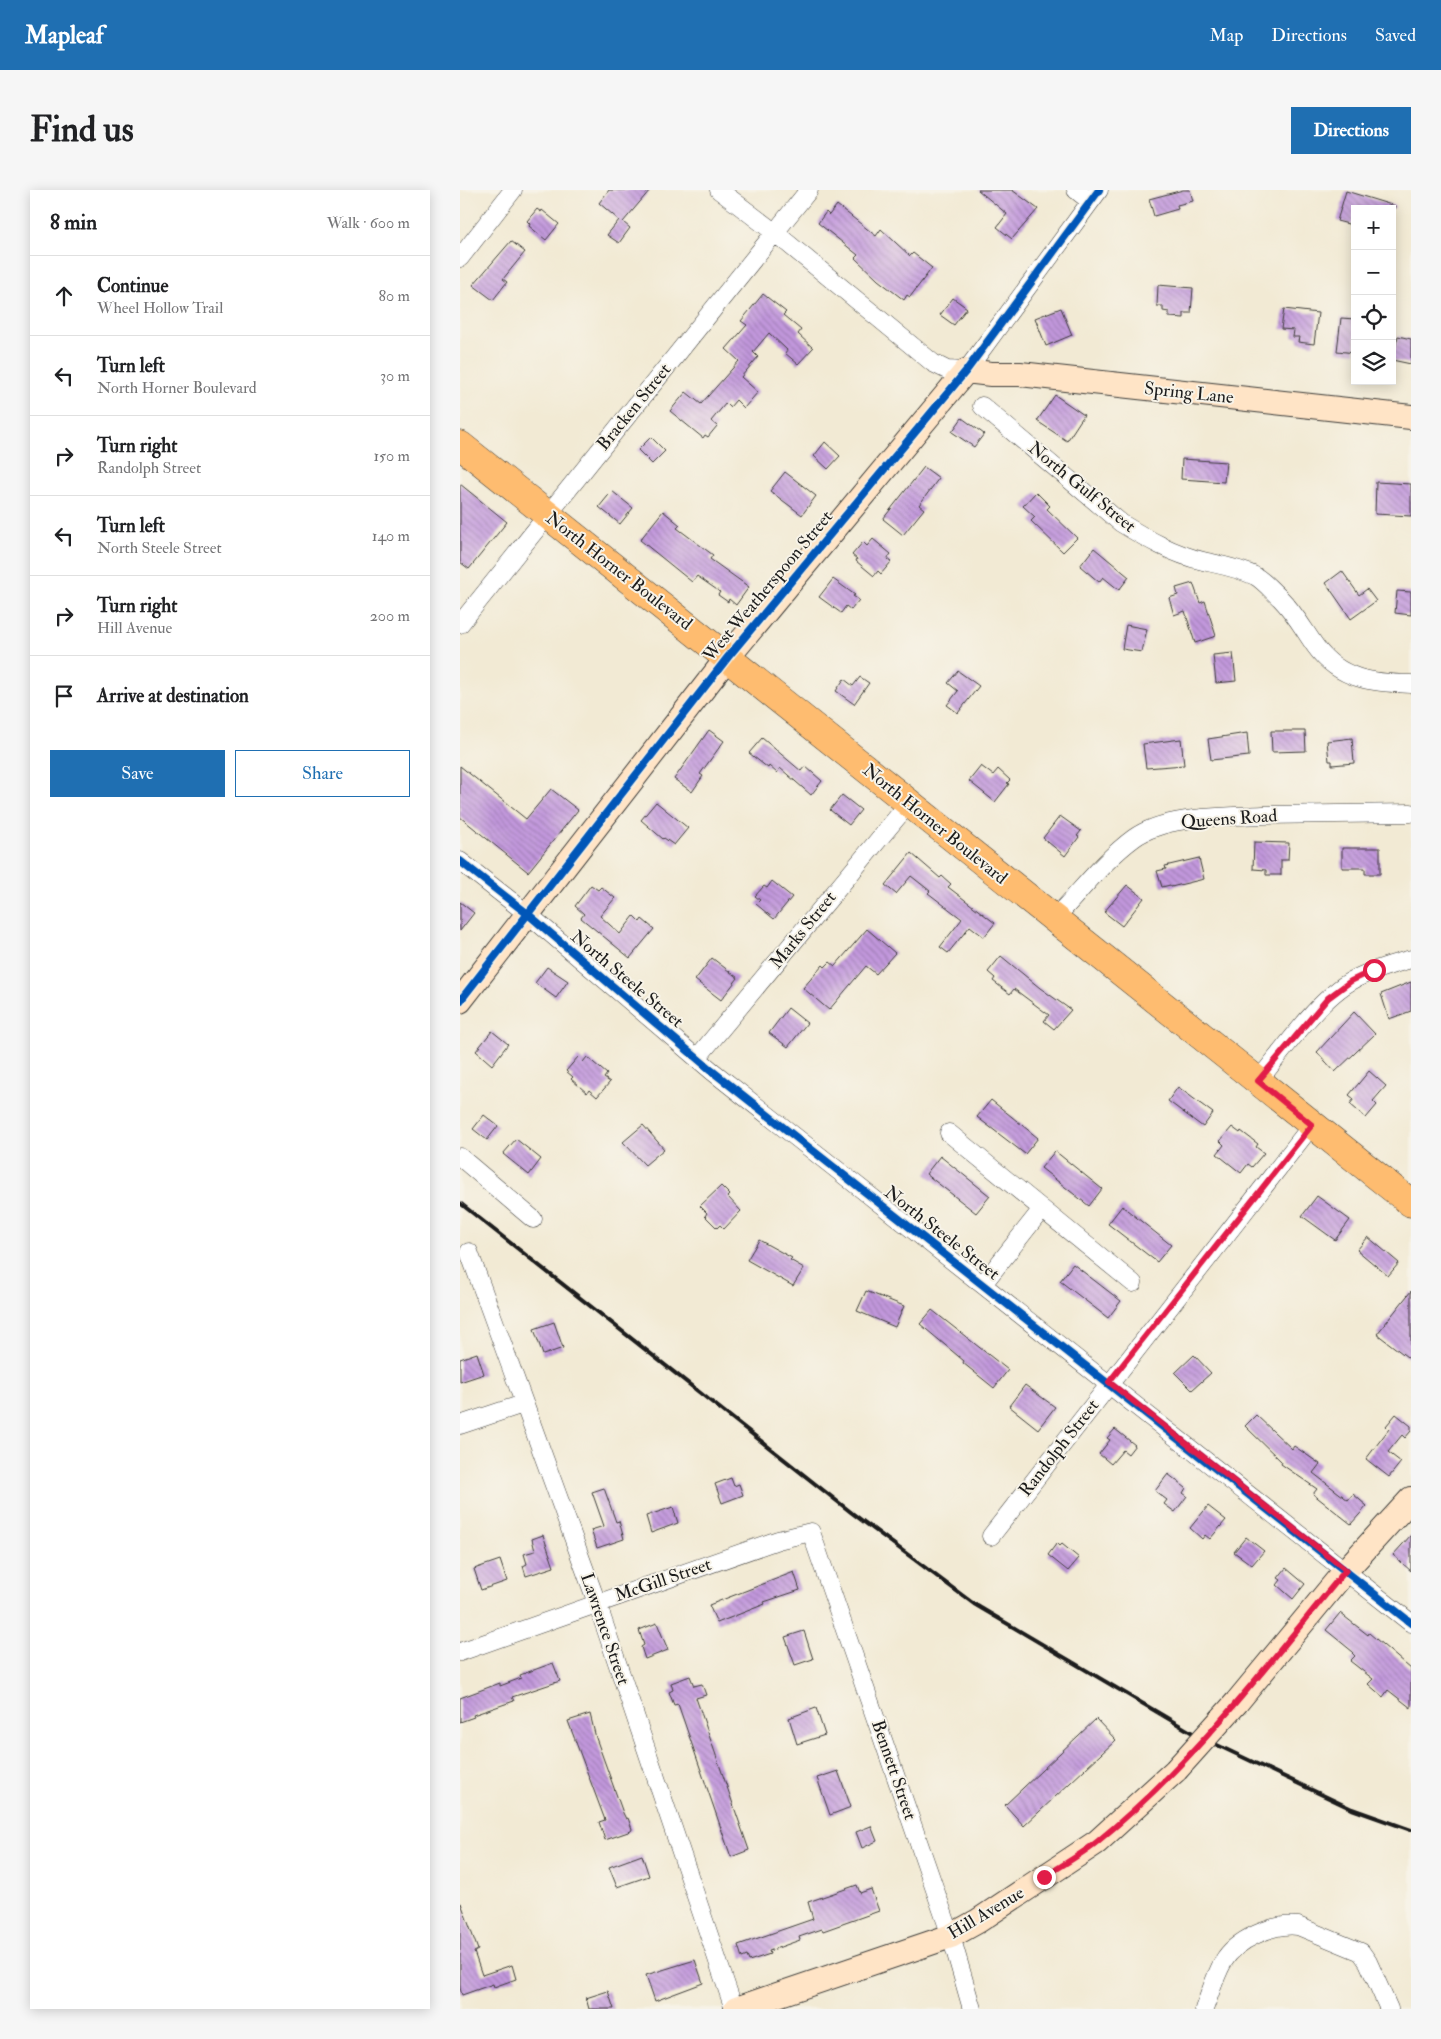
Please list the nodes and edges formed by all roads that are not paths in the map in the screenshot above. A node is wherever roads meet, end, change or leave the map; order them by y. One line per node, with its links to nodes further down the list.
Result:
1 (513, 190): 7 (street)
2 (719, 190): 6 (street)
3 (809, 190): 6 (street, Bracken Street)
4 (1076, 190): 5 (street)
5 (1094, 196): 8 (street, West Weatherspoon Street)
6 (774, 232): 8 (street); 12 (street, Bracken Street)
7 (460, 258)
8 (966, 371): 10 (street, Spring Lane); 14 (street, West Weatherspoon Street)
9 (982, 406): 15 (street, North Gulf Street)
10 (1411, 417)
11 (460, 445): 12 (main road, North Horner Boulevard)
12 (548, 514): 13 (street, Bracken Street); 14 (main road, North Horner Boulevard)
13 (460, 624)
14 (728, 657): 16 (main road, North Horner Boulevard); 19 (street, West Weatherspoon Street)
15 (1411, 684)
16 (909, 803): 20 (main road, North Horner Boulevard); 23 (street, Marks Street)
17 (1411, 814): 20 (street, Queens Road)
18 (460, 861): 19 (street, North Steele Street)
19 (529, 915): 22 (street, West Weatherspoon Street); 23 (street, North Steele Street)
20 (1054, 919): 24 (main road, North Horner Boulevard)
21 (1411, 960): 24 (street)
22 (460, 1001)
23 (697, 1058): 33 (street, North Steele Street)
24 (1258, 1081): 25 (main road, North Horner Boulevard)
25 (1312, 1125): 28 (main road, North Horner Boulevard); 34 (street, Randolph Street)
26 (949, 1133): 29 (street)
27 (460, 1157): 30 (street)
28 (1411, 1203)
29 (1042, 1209): 32 (street); 33 (street)
30 (533, 1219)
31 (469, 1252): 35 (street, Lawrence Street)
32 (1133, 1283)
33 (983, 1284): 34 (street, North Steele Street)
34 (1109, 1382): 39 (street, Randolph Street); 40 (street, North Steele Street)
35 (523, 1404): 36 (street); 41 (street, Lawrence Street)
36 (460, 1426)
37 (1411, 1498): 40 (street, Hill Avenue)
38 (812, 1532): 41 (street, McGill Street); 44 (street, Bennett Street)
39 (991, 1536)
40 (1346, 1570): 42 (street, North Steele Street); 44 (street, Hill Avenue, bridge)
41 (597, 1603): 43 (street, McGill Street); 45 (street, Lawrence Street)
42 (1411, 1623)
43 (460, 1652)
44 (952, 1936): 45 (street, Hill Avenue); 46 (street, Bennett Street)
45 (735, 2009)
46 (972, 2009)
47 (1204, 2009): 48 (street)
48 (1389, 2009)

